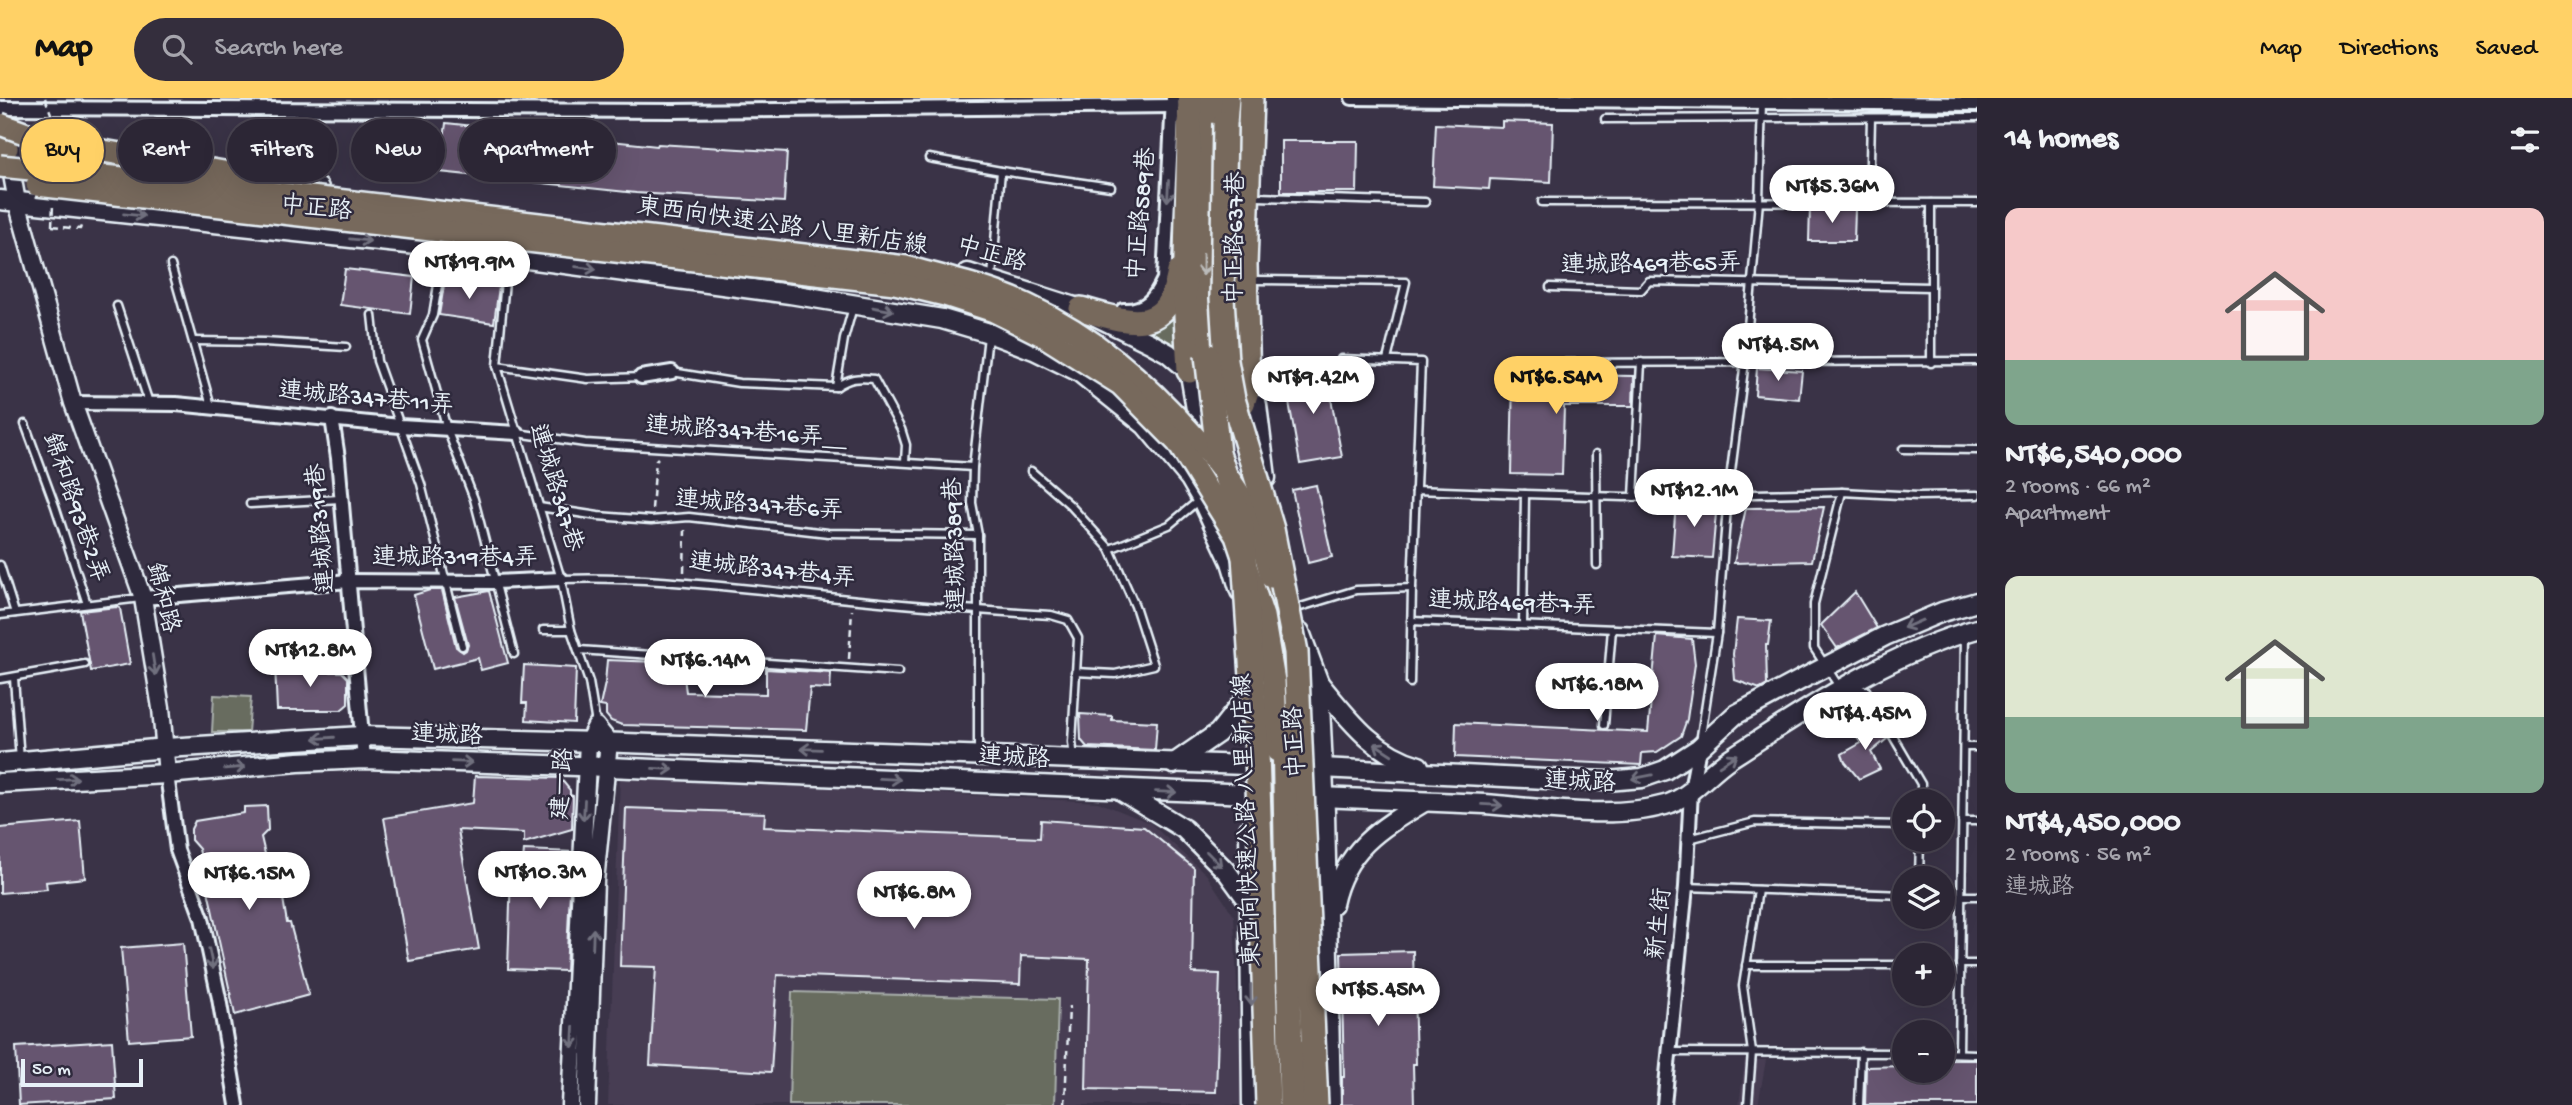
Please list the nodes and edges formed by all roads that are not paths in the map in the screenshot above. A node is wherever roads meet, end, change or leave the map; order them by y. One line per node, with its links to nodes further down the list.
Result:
1 (1145, 98): 11 (street)
2 (1210, 98): 100 (highway, one-way to 100, bridge)
3 (1227, 98): 101 (highway, bridge)
4 (1251, 98): 54 (highway)
5 (1261, 98): 27 (street, 中正路637巷)
6 (1352, 98): 8 (street)
7 (1178, 101): 11 (street); 39 (highway); 50 (street, 中正路589巷, one-way to 50)
8 (1762, 101): 9 (street); 16 (lane)
9 (1977, 104)
10 (673, 105): 11 (street); 12 (street)
11 (1132, 106)
12 (0, 110): 19 (street, 錦和路)
13 (1977, 117): 14 (lane)
14 (1871, 118): 16 (lane); 32 (lane)
15 (1605, 119): 16 (lane)
16 (1761, 119): 29 (lane)
17 (0, 124): 36 (highway, bridge)
18 (21, 151): 19 (main road, 中正路)
19 (2, 152): 28 (street, 錦和路); 36 (highway, 東西向快速公路 八里新店線, bridge)
20 (929, 158): 22 (lane)
21 (104, 161): 36 (main road, 中正路)
22 (1001, 171): 25 (lane); 42 (lane)
23 (104, 175): 26 (main road)
24 (0, 181): 199 (highway, 東西向快速公路 八里新店線, bridge)
25 (1111, 187)
26 (142, 188): 35 (main road); 37 (main road, 中正路)
27 (1258, 197): 30 (lane); 43 (street, 中正路637巷)
28 (9, 201): 35 (main road, 中正路); 70 (street, 錦和路)
29 (1759, 201): 31 (lane); 32 (lane); 44 (lane)
30 (1425, 202)
31 (1542, 202)
32 (1870, 203): 33 (lane)
33 (1931, 203): 34 (lane); 46 (lane)
34 (1977, 203)
35 (64, 207): 38 (main road, 中正路, one-way to 38)
36 (492, 214): 37 (main road); 42 (main road, 中正路); 201 (highway, 東西向快速公路 八里新店線, bridge)
37 (443, 224): 51 (main road, 中正路)
38 (444, 248): 40 (main road, 中正路); 78 (lane)
39 (1186, 248): 50 (highway); 64 (highway)
40 (507, 258): 47 (main road, 中正路, one-way to 47); 63 (lane, 連城路347巷)
41 (171, 265): 53 (lane)
42 (992, 280): 50 (main road, 中正路)
43 (1256, 280): 57 (lane); 72 (street, 中正路637巷)
44 (1752, 283): 45 (lane, 連城路469巷65弄); 46 (lane, 連城路469巷65弄); 58 (lane)
45 (1550, 287)
46 (1931, 287): 62 (lane)
47 (854, 304): 52 (main road, 中正路, one-way to 52); 68 (lane)
48 (117, 306): 71 (lane)
49 (372, 315): 77 (lane)
50 (1091, 315): 51 (main road); 64 (main road, 中正路)
51 (1033, 319): 69 (main road, 中正路)
52 (989, 333): 66 (main road, 中正路); 86 (lane, 連城路389巷)
53 (194, 341): 55 (lane); 73 (lane)
54 (1247, 342): 72 (highway); 75 (highway)
55 (346, 348)
56 (1341, 359): 57 (lane)
57 (1387, 360): 88 (lane)
58 (1745, 361): 60 (lane); 62 (lane); 91 (lane)
59 (1977, 361): 62 (lane)
60 (1641, 362): 61 (lane); 94 (lane)
61 (1550, 363)
62 (1931, 363)
63 (497, 366): 67 (lane); 80 (lane, 連城路347巷)
64 (1189, 371): 75 (main road, 中正路); 79 (main road)
65 (672, 372): 67 (street); 68 (lane)
66 (1079, 372): 69 (main road); 95 (main road, 中正路)
67 (641, 377)
68 (836, 387): 85 (lane)
69 (1147, 401): 79 (main road, 中正路)
70 (73, 403): 71 (street, 連城路347巷11弄); 111 (street, 錦和路)
71 (149, 403): 73 (street, 連城路347巷11弄)
72 (1257, 405): 84 (main road)
73 (211, 406): 74 (street, 連城路347巷11弄)
74 (332, 418): 77 (street, 連城路347巷11弄); 96 (street, 連城路319巷)
75 (1228, 418): 79 (main road); 84 (main road, 中正路)
76 (25, 424): 113 (lane, 錦和路93巷2弄)
77 (400, 426): 78 (street, 連城路347巷11弄); 107 (lane)
78 (447, 429): 80 (street, 連城路347巷11弄); 109 (lane)
79 (1201, 430): 99 (main road)
80 (517, 433): 85 (lane, 連城路347巷16弄＿); 98 (lane, 連城路347巷)
81 (1902, 449): 82 (lane)
82 (1977, 450)
83 (1596, 454): 93 (lane)
84 (1263, 461): 114 (main road, 中正路)
85 (905, 462): 86 (lane, 連城路347巷16弄＿)
86 (973, 467): 102 (lane, 連城路389巷)
87 (1031, 471): 103 (lane)
88 (1415, 490): 90 (lane); 110 (lane)
89 (1842, 492): 91 (lane); 92 (lane); 130 (lane)
90 (1525, 494): 93 (lane); 119 (lane)
91 (1728, 495): 94 (lane); 125 (lane)
92 (1977, 495)
93 (1597, 496): 94 (lane); 105 (lane)
94 (1634, 497)
95 (1201, 498): 99 (main road, 中正路); 103 (lane)
96 (340, 499): 97 (lane); 108 (street, 連城路319巷)
97 (250, 504)
98 (539, 507): 102 (lane, 連城路347巷6弄); 106 (lane, 連城路347巷)
99 (1212, 519): 120 (main road, 中正路)
100 (1242, 526): 140 (highway, bridge); 198 (highway, bridge)
101 (1272, 529): 140 (highway, bridge); 202 (highway, bridge)
102 (978, 536): 115 (lane, 連城路389巷)
103 (1110, 549): 132 (lane)
104 (0, 565): 116 (lane)
105 (1597, 565)
106 (561, 579): 109 (street, 連城路319巷4弄); 115 (lane, 連城路347巷4弄); 123 (lane, 連城路347巷)
107 (444, 580): 108 (street, 連城路319巷4弄); 109 (street, 連城路319巷4弄); 126 (lane)
108 (349, 581): 111 (street, 連城路319巷4弄); 142 (street, 連城路319巷)
109 (495, 582): 128 (lane)
110 (1412, 588): 114 (lane); 118 (lane)
111 (143, 598): 113 (lane); 146 (street, 錦和路, one-way to 146)
112 (1977, 602): 130 (main road, 連城路, one-way to 130)
113 (87, 604): 116 (lane)
114 (1294, 609): 135 (main road, 中正路)
115 (979, 610): 132 (lane, 連城路347巷4弄); 148 (lane, 連城路389巷)
116 (15, 613): 117 (lane)
117 (0, 615)
118 (1411, 621): 119 (lane, 連城路469巷7弄); 136 (lane)
119 (1522, 625): 121 (lane, 連城路469巷7弄)
120 (1247, 629): 138 (main road, 中正路); 154 (main road)
121 (1612, 629): 125 (lane, 連城路469巷7弄); 139 (lane, 連城路469巷7弄)
122 (543, 630): 123 (lane)
123 (571, 630): 127 (lane, 連城路347巷)
124 (1971, 631): 137 (main road, 連城路); 144 (lane)
125 (1717, 633): 147 (lane)
126 (462, 646)
127 (579, 650): 131 (lane); 141 (lane, 連城路347巷)
128 (514, 654)
129 (85, 664): 133 (lane)
130 (1825, 667): 137 (lane); 147 (main road, 連城路)
131 (898, 672)
132 (1075, 672): 150 (lane)
133 (14, 678): 134 (lane); 151 (lane)
134 (0, 679)
135 (1319, 683): 158 (main road, 中正路); 159 (main road, one-way to 135)
136 (1410, 684)
137 (1839, 688): 162 (lane); 164 (main road, 連城路, one-way to 137)
138 (1244, 700): 153 (main road); 154 (main road, 中正路)
139 (1604, 724)
140 (1284, 732): 200 (highway, bridge)
141 (592, 734): 142 (main road, 連城路); 143 (main road, 連城路); 155 (street, 建一路)
142 (362, 736): 146 (main road, 連城路, one-way to 146); 149 (street, 連城路319巷)
143 (609, 742): 148 (main road, 連城路, one-way to 143); 156 (street, 建一路)
144 (1964, 747): 145 (lane); 170 (lane)
145 (1977, 747)
146 (166, 748): 151 (main road, 連城路); 160 (street, 錦和路)
147 (1699, 748): 159 (main road, 連城路, one-way to 159); 164 (street, 新生街)
148 (978, 756): 150 (main road, 連城路)
149 (364, 759): 155 (main road, 連城路, one-way to 155); 160 (main road, 連城路, one-way to 149)
150 (1074, 760): 153 (main road, 連城路)
151 (20, 761): 152 (main road, 連城路)
152 (0, 762)
153 (1174, 764): 154 (main road, 連城路)
154 (1256, 765): 157 (main road, 連城路); 165 (main road, 中正路); 166 (main road)
155 (587, 766): 156 (main road, 連城路); 195 (street, 建一路, one-way to 195)
156 (608, 766): 163 (main road, 連城路, one-way to 163); 196 (street, 建一路, one-way to 156)
157 (1301, 767): 158 (main road, 連城路); 167 (street)
158 (1324, 768): 159 (main road, 連城路); 168 (main road, 中正路)
159 (1446, 773)
160 (167, 774): 161 (main road, 連城路, one-way to 160); 194 (street, 錦和路, one-way to 194)
161 (0, 783)
162 (1921, 789)
163 (1120, 790): 165 (main road, 連城路, one-way to 165); 181 (main road, one-way to 181)
164 (1691, 790): 169 (main road, 連城路, one-way to 164); 173 (street, 新生街)
165 (1248, 795): 166 (main road, 連城路); 181 (main road, 中正路)
166 (1267, 796): 167 (main road, 連城路)
167 (1302, 797): 168 (main road, 連城路); 174 (main road)
168 (1325, 798): 169 (main road, 連城路); 174 (main road, 中正路)
169 (1424, 802): 182 (main road)
170 (1962, 821): 171 (lane); 179 (lane)
171 (1977, 821)
172 (1892, 825): 173 (lane)
173 (1689, 839): 175 (street, 新生街)
174 (1326, 862): 182 (main road, 中正路)
175 (1686, 887): 176 (lane); 187 (street, 新生街)
176 (1758, 890): 177 (lane); 185 (lane)
177 (1892, 895)
178 (1955, 897): 179 (lane)
179 (1961, 897): 180 (lane); 183 (lane)
180 (1977, 897)
181 (1249, 902): 197 (main road, 中正路, one-way to 197)
182 (1327, 931): 203 (main road, 中正路)
183 (1960, 964): 184 (lane); 192 (lane)
184 (1977, 964)
185 (1746, 965): 186 (lane); 188 (lane)
186 (1892, 965)
187 (1669, 1052): 188 (lane); 204 (street, 新生街)
188 (1752, 1052): 189 (lane); 205 (lane)
189 (1861, 1052): 190 (lane); 206 (lane)
190 (1892, 1053)
191 (1955, 1053): 192 (lane)
192 (1959, 1053): 193 (lane)
193 (1977, 1054)
194 (237, 1105)
195 (570, 1105)
196 (587, 1105)
197 (1252, 1105)
198 (1268, 1105)
199 (1284, 1105)
200 (1291, 1105)
201 (1304, 1105)
202 (1316, 1105)
203 (1331, 1105)
204 (1664, 1105)
205 (1748, 1105)
206 (1858, 1105)

